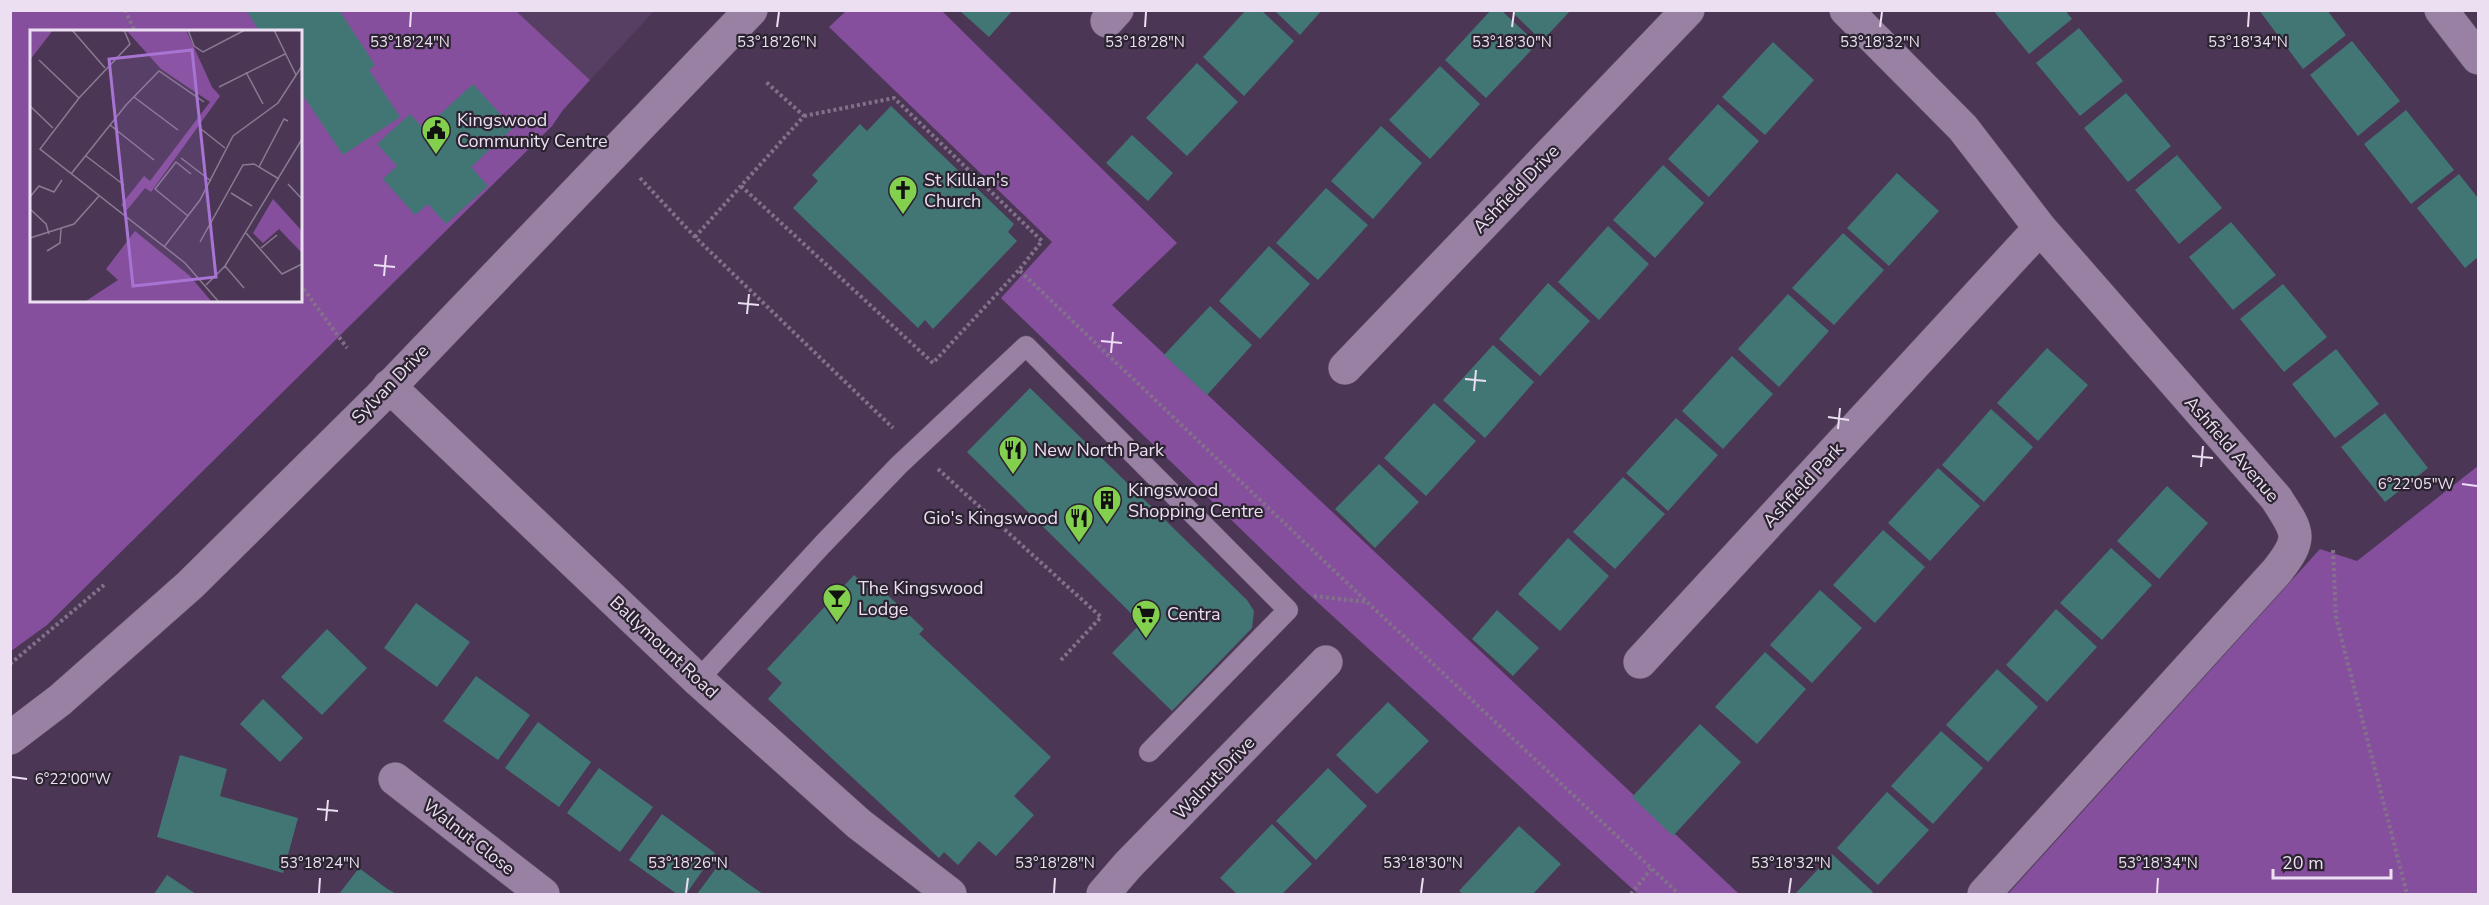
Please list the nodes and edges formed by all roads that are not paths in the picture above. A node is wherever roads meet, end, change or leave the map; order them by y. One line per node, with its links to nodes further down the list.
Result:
1 (751, 10): 8 (street, Sylvan Drive)
2 (1688, 10): 7 (street, Ashfield Drive)
3 (1846, 10): 6 (street, Ashfield Avenue)
4 (2441, 10): 5 (street)
5 (2478, 58)
6 (2040, 228): 10 (street, Ashfield Park); 18 (street, Ashfield Avenue)
7 (1345, 368)
8 (389, 386): 11 (street, Ballymount Road); 12 (street, Sylvan Drive)
9 (1326, 662): 17 (street, Walnut Drive)
10 (1640, 662)
11 (698, 680): 13 (lane); 16 (street, Ballymount Road)
12 (10, 738)
13 (1149, 752)
14 (395, 779): 15 (street, Walnut Close)
15 (543, 894)
16 (950, 894)
17 (1102, 894)
18 (1984, 894)

